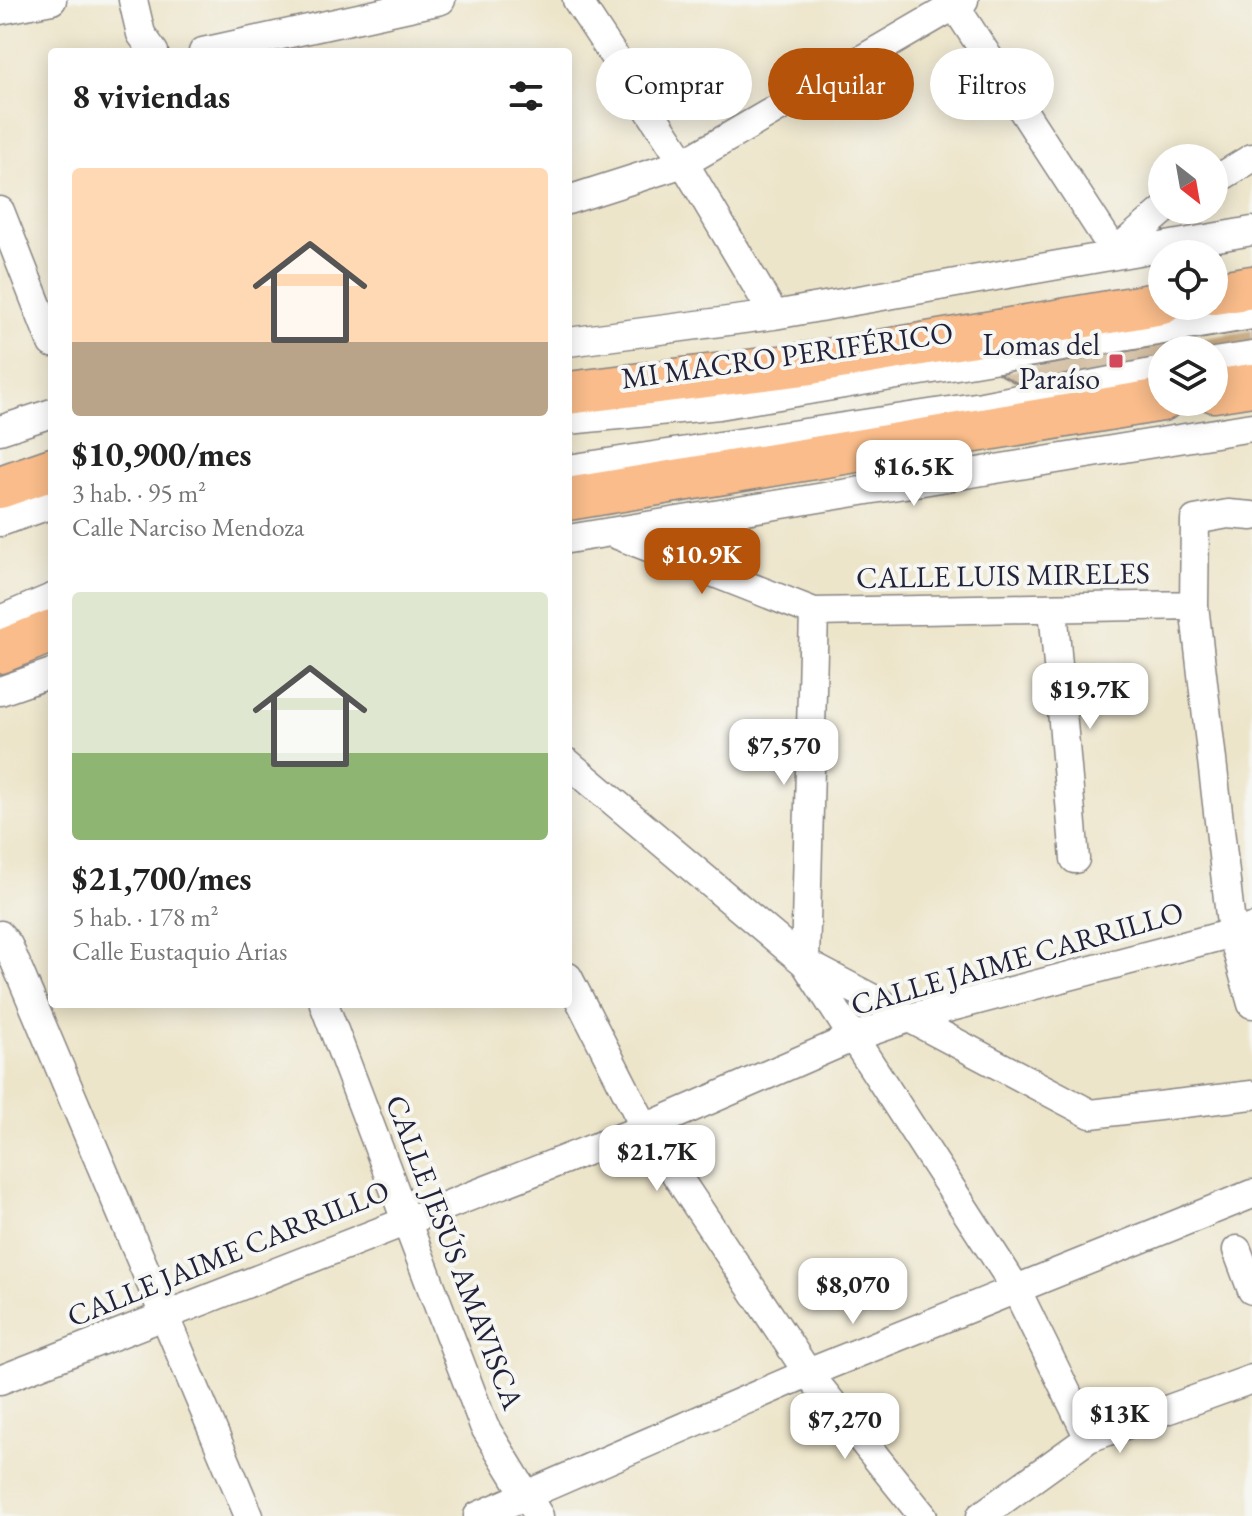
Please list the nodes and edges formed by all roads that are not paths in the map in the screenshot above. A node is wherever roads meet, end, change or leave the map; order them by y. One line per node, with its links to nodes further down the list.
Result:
1 (52, 0): 6 (street)
2 (133, 0): 7 (street)
3 (441, 0): 8 (street)
4 (577, 0): 10 (street)
5 (956, 2): 10 (street); 16 (street)
6 (0, 10)
7 (151, 48)
8 (221, 48)
9 (1252, 158): 11 (street)
10 (684, 163): 12 (street); 20 (street)
11 (1228, 173)
12 (572, 199)
13 (0, 211): 22 (street)
14 (1148, 224): 16 (street)
15 (1252, 231): 16 (street)
16 (1115, 252): 20 (street)
17 (1252, 287): 18 (highway)
18 (1228, 291)
19 (1148, 305): 29 (highway)
20 (774, 315): 23 (street)
21 (1252, 315): 32 (street, MI MACRO PERIFÉRICO)
22 (48, 329)
23 (572, 341)
24 (1252, 356): 25 (street)
25 (1228, 360)
26 (1148, 374): 35 (street)
27 (1252, 385): 28 (highway)
28 (1228, 389)
29 (572, 393)
30 (1148, 402): 38 (highway)
31 (48, 414): 34 (street)
32 (572, 420)
33 (1252, 427): 42 (street)
34 (0, 430)
35 (572, 468)
36 (48, 470): 37 (highway)
37 (0, 487)
38 (572, 498)
39 (48, 505): 41 (street)
40 (1252, 516): 45 (street)
41 (0, 522)
42 (609, 532): 43 (street); 47 (street)
43 (572, 538)
44 (48, 600): 48 (street)
45 (1194, 605): 46 (street, CALLE LUIS MIRELES); 55 (street)
46 (1053, 608): 47 (street, CALLE LUIS MIRELES); 54 (street)
47 (814, 612): 57 (street)
48 (0, 620)
49 (48, 633): 50 (highway)
50 (0, 652)
51 (48, 674): 52 (street)
52 (0, 691)
53 (572, 766): 57 (street)
54 (1075, 859)
55 (1242, 930): 59 (street); 61 (street, CALLE JAIME CARRILLO)
56 (0, 935): 70 (street)
57 (805, 963): 61 (street); 62 (street)
58 (572, 985): 64 (street)
59 (1252, 1004)
60 (326, 1008): 66 (street, CALLE JESÚS AMAVISCA)
61 (909, 1018): 62 (street, CALLE JAIME CARRILLO); 63 (street)
62 (854, 1037): 64 (street, CALLE JAIME CARRILLO); 68 (street)
63 (1252, 1095)
64 (645, 1128): 66 (street, CALLE JAIME CARRILLO); 71 (street)
65 (1252, 1194): 68 (street)
66 (406, 1219): 70 (street, CALLE JAIME CARRILLO); 75 (street, CALLE JESÚS AMAVISCA)
67 (1237, 1250): 69 (street)
68 (1015, 1287): 71 (street); 74 (street)
69 (1252, 1290)
70 (164, 1315): 73 (street, CALLE JAIME CARRILLO); 76 (street)
71 (808, 1373): 75 (street); 78 (street)
72 (1252, 1379): 74 (street)
73 (0, 1380)
74 (1089, 1438): 79 (street)
75 (532, 1506): 77 (street)
76 (249, 1516)
77 (478, 1516)
78 (923, 1516)
79 (981, 1516)

